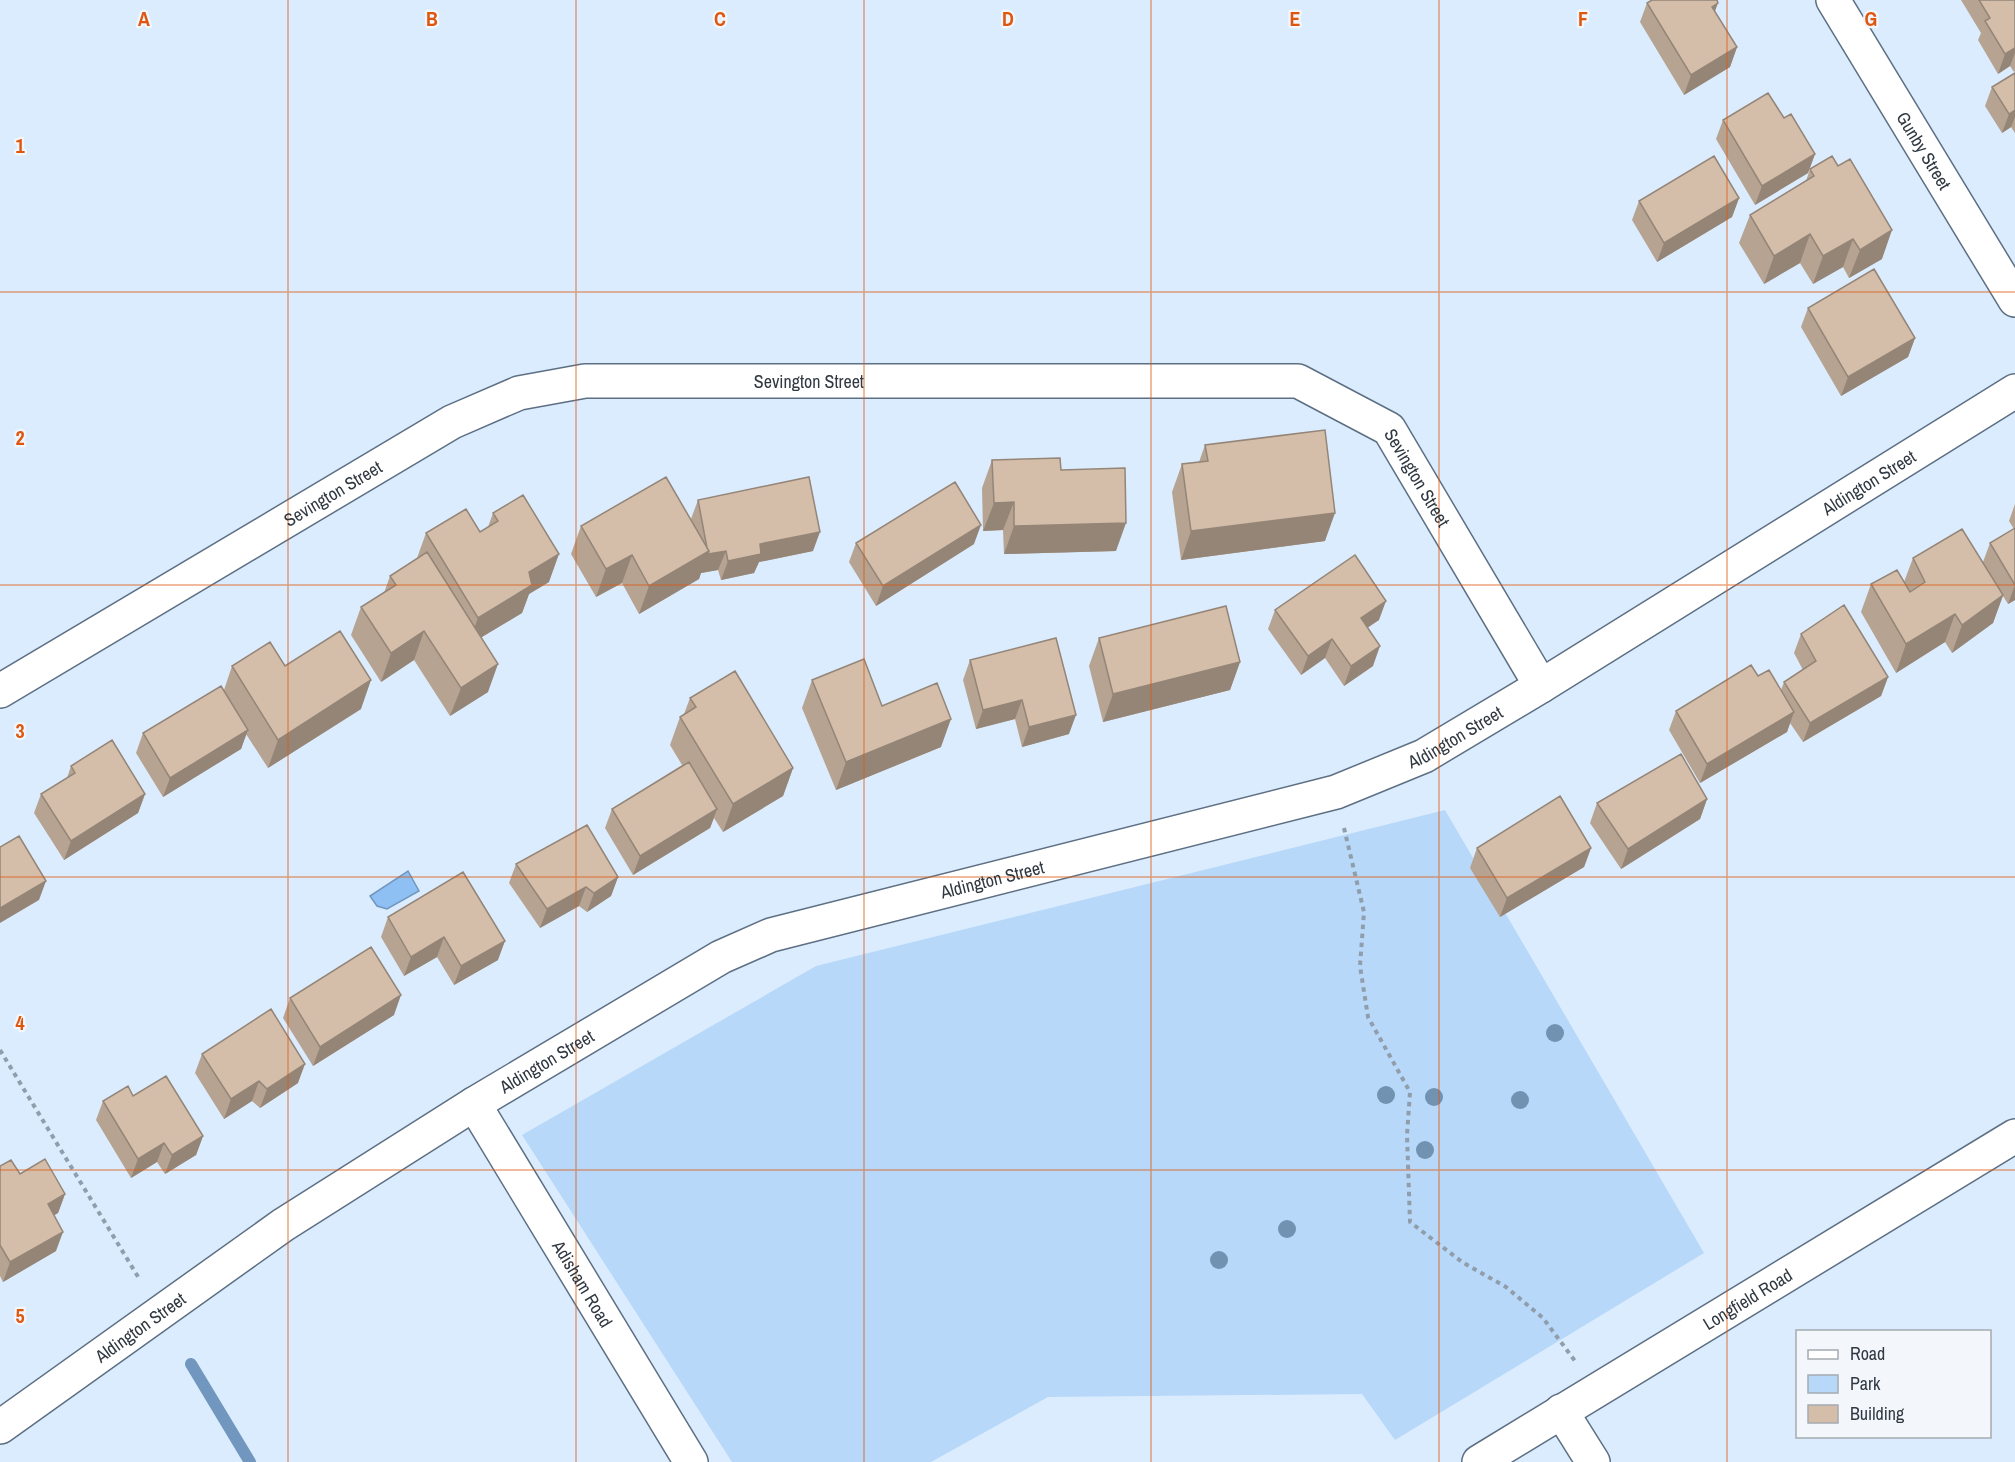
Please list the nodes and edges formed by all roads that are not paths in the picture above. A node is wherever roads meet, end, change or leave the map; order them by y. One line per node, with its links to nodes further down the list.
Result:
1 (1833, 0): 2 (street, Gunby Street)
2 (2015, 300)
3 (2015, 391): 4 (street, Aldington Street)
4 (1541, 686): 5 (street, Sevington Street); 6 (street, Aldington Street)
5 (0, 691)
6 (474, 1104): 9 (street, Aldington Street); 10 (street, Adisham Road)
7 (2015, 1136): 8 (street, Longfield Road)
8 (1562, 1412): 11 (street, Longfield Road); 12 (street)
9 (0, 1427)
10 (691, 1462)
11 (1479, 1462)
12 (1593, 1462)

